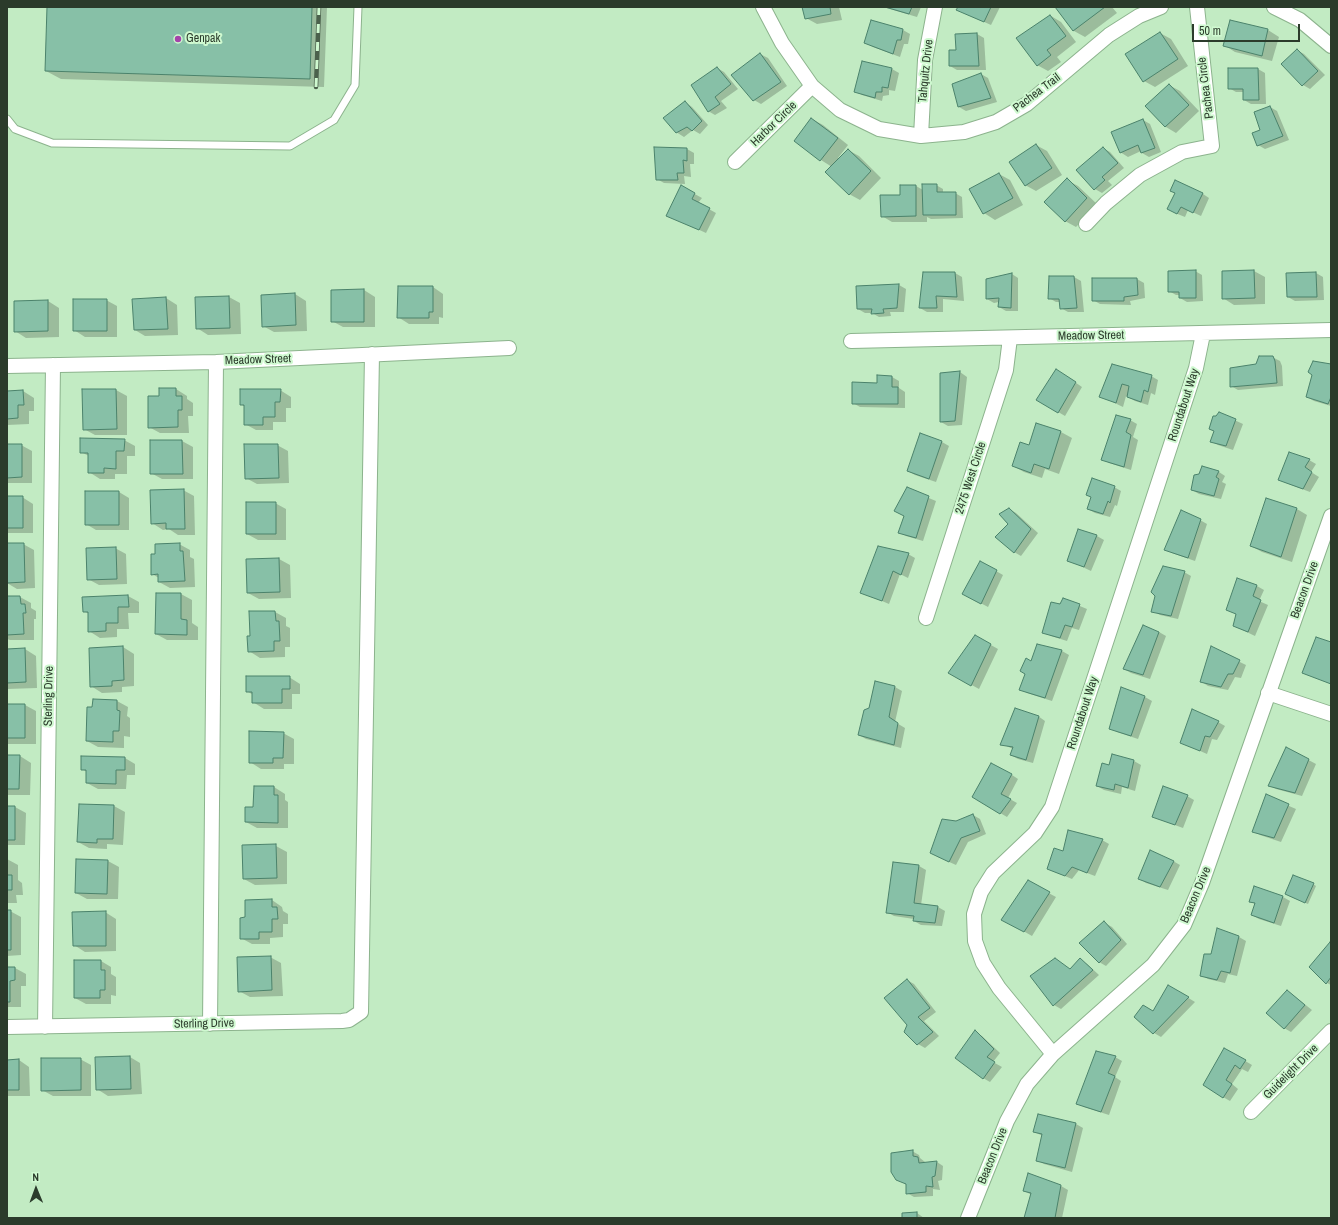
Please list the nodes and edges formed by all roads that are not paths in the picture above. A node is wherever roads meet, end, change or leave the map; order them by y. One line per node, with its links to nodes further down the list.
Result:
1 (358, 7): 9 (lane)
2 (763, 7): 8 (street, Pachea Trail)
3 (935, 7): 10 (street, Tahquitz Drive)
4 (1161, 7): 10 (street, Pachea Trail)
5 (1197, 7): 12 (street, Pachea Circle)
6 (1274, 7): 7 (street)
7 (1331, 46)
8 (812, 86): 10 (street, Pachea Trail); 11 (street, Harbor Circle)
9 (7, 119)
10 (921, 136)
11 (735, 162)
12 (1086, 224)
13 (1331, 330): 14 (street, Meadow Street)
14 (1203, 334): 15 (street, Meadow Street); 30 (street, Roundabout Way)
15 (1010, 338): 16 (street, Meadow Street); 23 (street, 2475 West Circle)
16 (852, 341)
17 (509, 348): 18 (street, Meadow Street)
18 (372, 354): 19 (street, Meadow Street); 26 (street, Sterling Drive)
19 (216, 362): 20 (street, Meadow Street); 26 (street)
20 (52, 365): 21 (street, Meadow Street); 27 (street, Sterling Drive)
21 (7, 366)
22 (1331, 516): 24 (street, Beacon Drive)
23 (926, 618)
24 (1268, 693): 25 (street); 30 (street, Beacon Drive)
25 (1331, 714)
26 (210, 1024): 27 (street, Sterling Drive)
27 (45, 1026): 28 (street, Sterling Drive)
28 (7, 1027)
29 (1331, 1031): 31 (street, Guidelight Drive)
30 (1053, 1054): 32 (street, Beacon Drive)
31 (1251, 1112)
32 (968, 1218)

